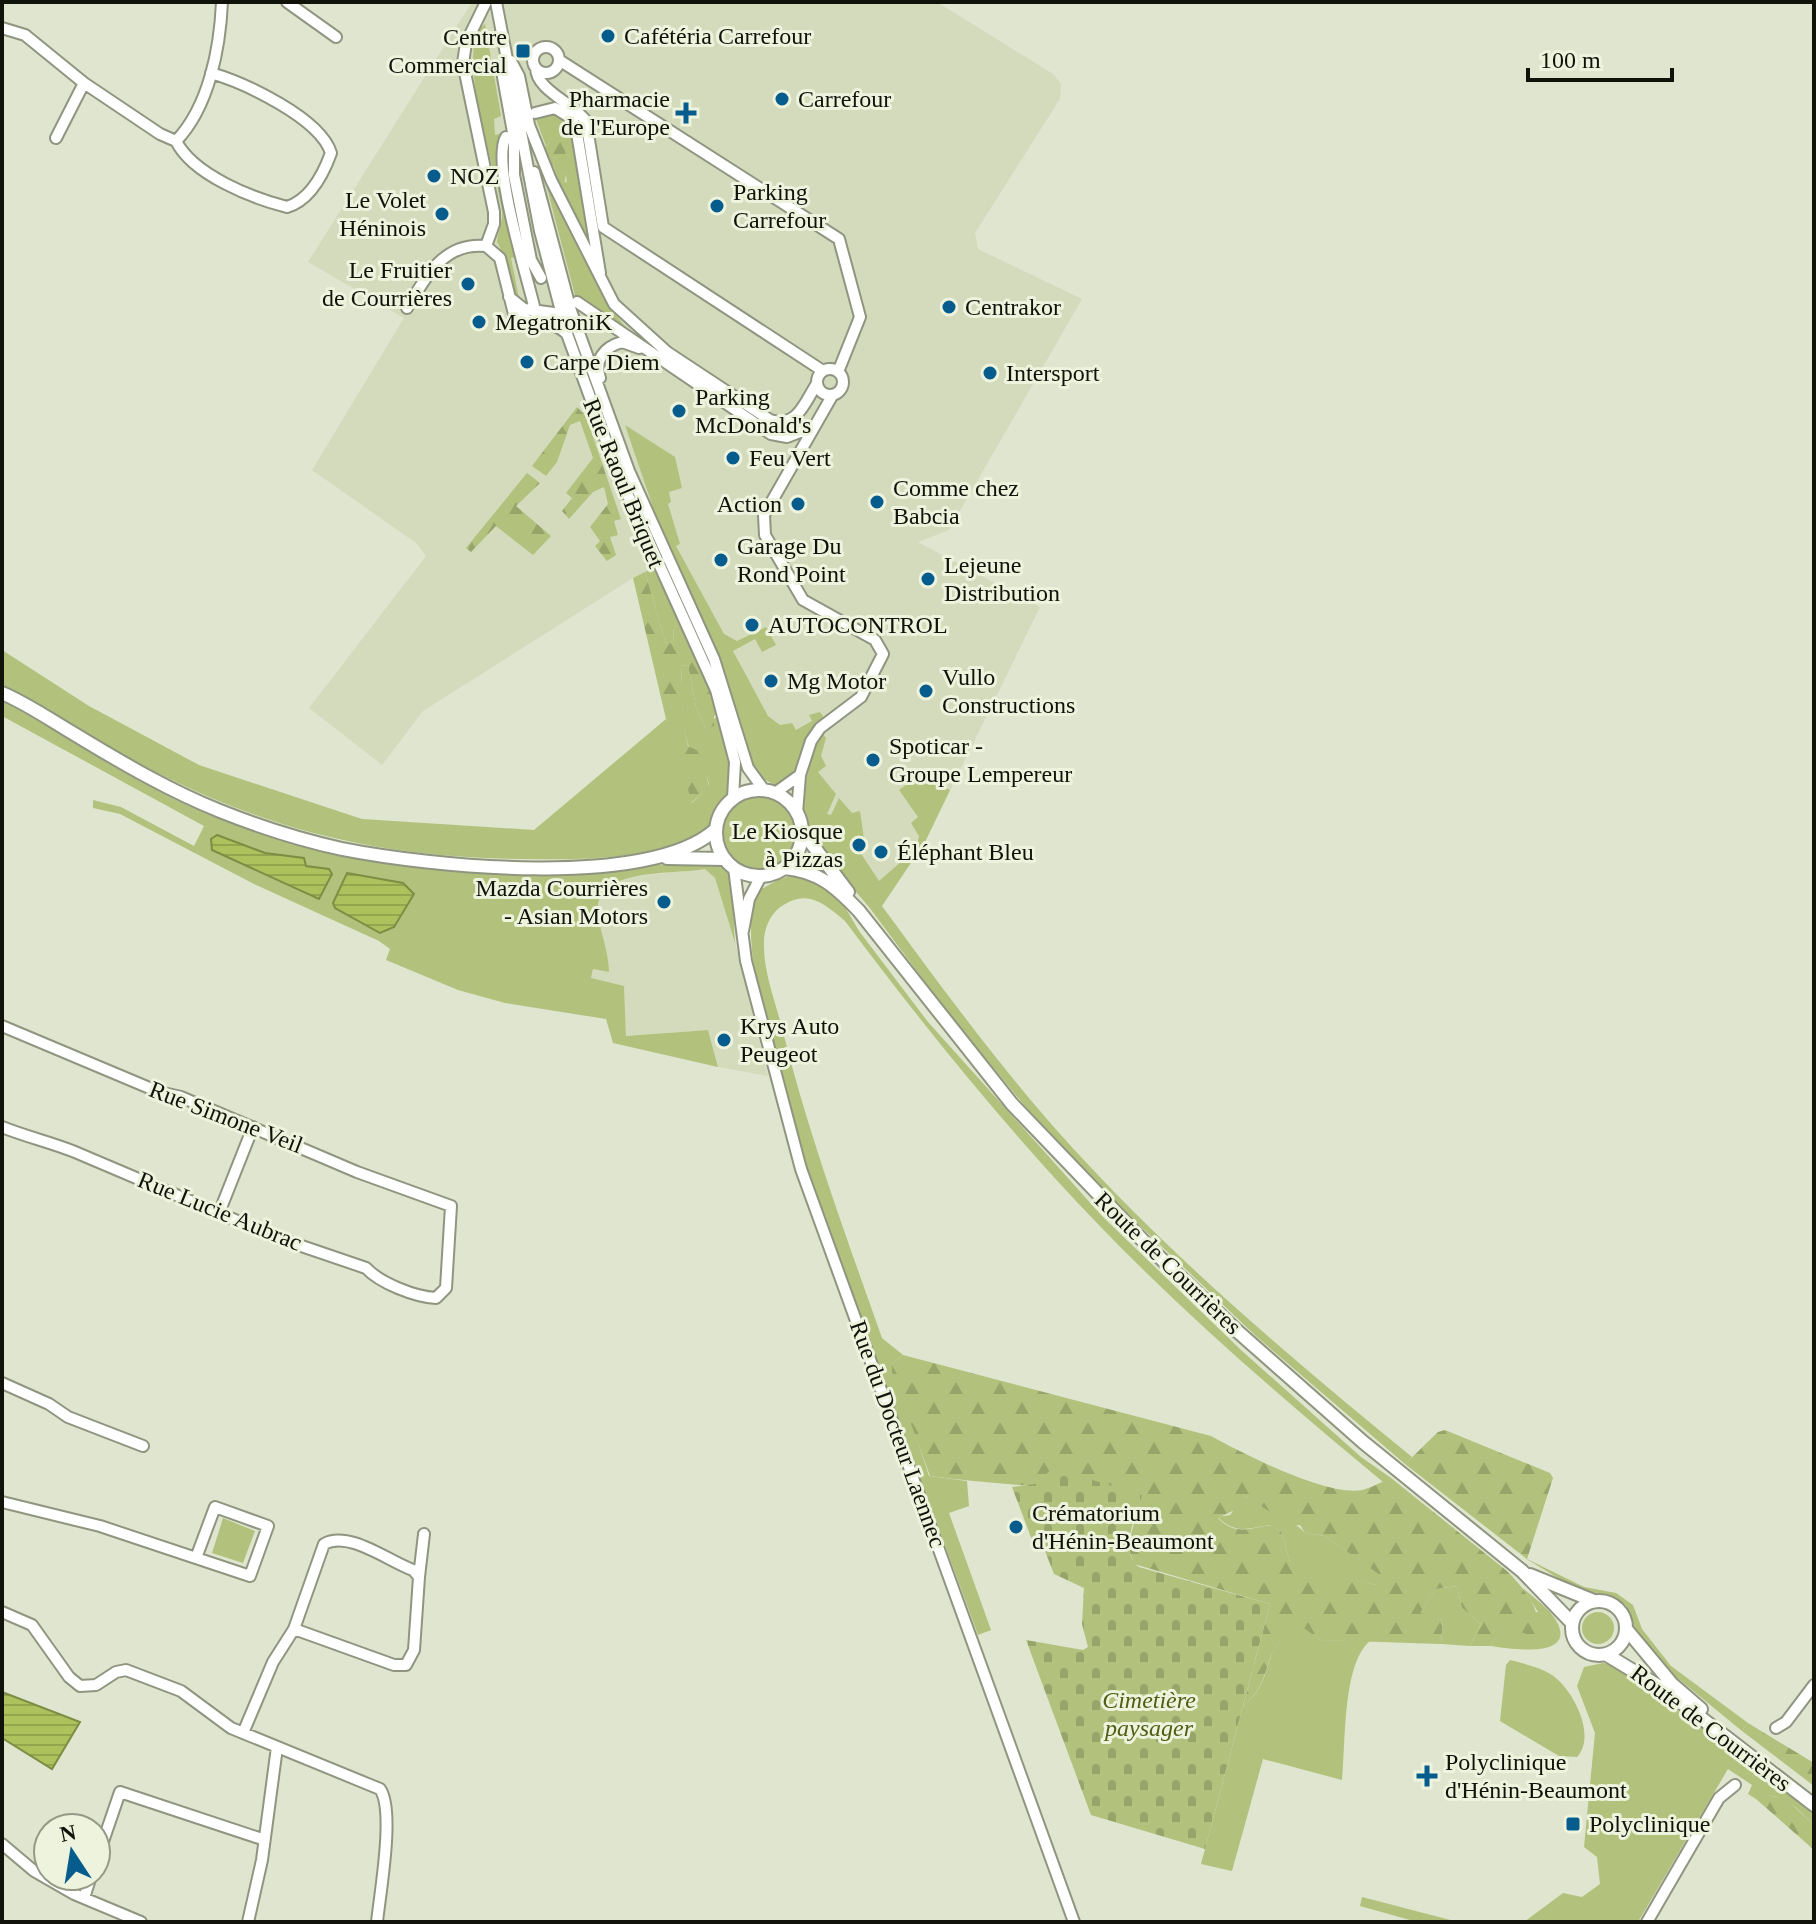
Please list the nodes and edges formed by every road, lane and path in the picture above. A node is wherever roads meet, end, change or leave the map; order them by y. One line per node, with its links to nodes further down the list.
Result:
1 (222, 2): 10 (street)
2 (287, 2): 6 (street)
3 (486, 2): 16 (street)
4 (496, 2): 7 (street, Rue Raoul Briquet)
5 (2, 28): 11 (street)
6 (336, 37)
7 (505, 50): 17 (street); 18 (street); 21 (street, Rue Raoul Briquet)
8 (559, 60): 9 (street); 9 (street); 28 (street)
9 (536, 68): 27 (street)
10 (211, 73): 15 (street); 15 (street)
11 (84, 83): 14 (street); 15 (street)
12 (535, 113): 17 (street)
13 (506, 137): 22 (street)
14 (56, 138)
15 (176, 141)
16 (486, 246): 19 (street); 20 (street)
17 (600, 275): 29 (street)
18 (541, 278)
19 (508, 296): 22 (street); 23 (street)
20 (407, 308)
21 (570, 309): 22 (street); 24 (street); 25 (street, Rue Raoul Briquet); 26 (street); 30 (street, Rue Raoul Briquet)
22 (536, 311): 23 (street)
23 (538, 323): 24 (street)
24 (550, 323): 25 (street)
25 (567, 334): 36 (street, Rue Raoul Briquet)
26 (652, 353): 30 (street); 32 (street)
27 (823, 371): 28 (street); 29 (street)
28 (838, 372): 31 (street)
29 (816, 385): 31 (street)
30 (601, 394): 35 (street, Rue Raoul Briquet)
31 (832, 396): 32 (street)
32 (812, 427): 34 (street)
33 (5, 693): 40 (main road)
34 (800, 775): 35 (street); 37 (street)
35 (770, 792): 36 (main road); 37 (main road)
36 (733, 798): 38 (main road)
37 (797, 813): 39 (main road)
38 (715, 830): 40 (main road); 41 (main road)
39 (802, 831): 42 (main road); 44 (main road, Route de Courrières)
40 (655, 859): 41 (main road)
41 (729, 864): 43 (main road); 45 (street, Rue du Docteur Laennec)
42 (784, 868): 43 (main road); 44 (main road, Route de Courrières)
43 (761, 876): 45 (street, Rue du Docteur Laennec)
44 (859, 911): 56 (main road, Route de Courrières)
45 (742, 941): 79 (street, Rue du Docteur Laennec)
46 (2, 1026): 48 (street, Rue Simone Veil)
47 (2, 1127): 49 (street, Rue Lucie Aubrac)
48 (253, 1127): 49 (street); 50 (street, Rue Simone Veil)
49 (219, 1213): 50 (street, Rue Lucie Aubrac)
50 (436, 1298)
51 (2, 1383): 52 (street)
52 (143, 1446)
53 (2, 1502): 55 (street)
54 (424, 1534): 57 (street)
55 (196, 1558): 55 (street)
56 (1522, 1571): 58 (main road, Route de Courrières); 60 (main road, Route de Courrières)
57 (419, 1577): 61 (street); 61 (street)
58 (1594, 1601): 60 (main road); 62 (main road)
59 (2, 1612): 66 (street)
60 (1572, 1623): 63 (main road)
61 (294, 1629): 66 (street)
62 (1627, 1630): 63 (main road); 69 (main road, Route de Courrières)
63 (1607, 1655): 70 (main road, Route de Courrières)
64 (1814, 1685): 65 (street)
65 (1776, 1728)
66 (243, 1733): 67 (street)
67 (277, 1747): 72 (street); 78 (street)
68 (1735, 1785): 80 (street)
69 (1814, 1796)
70 (1814, 1805)
71 (112, 1815): 72 (street)
72 (262, 1839): 77 (street)
73 (2, 1844): 75 (street)
74 (86, 1892): 75 (street)
75 (84, 1898): 76 (street)
76 (141, 1922)
77 (248, 1922)
78 (377, 1922)
79 (1074, 1922)
80 (1647, 1922)

